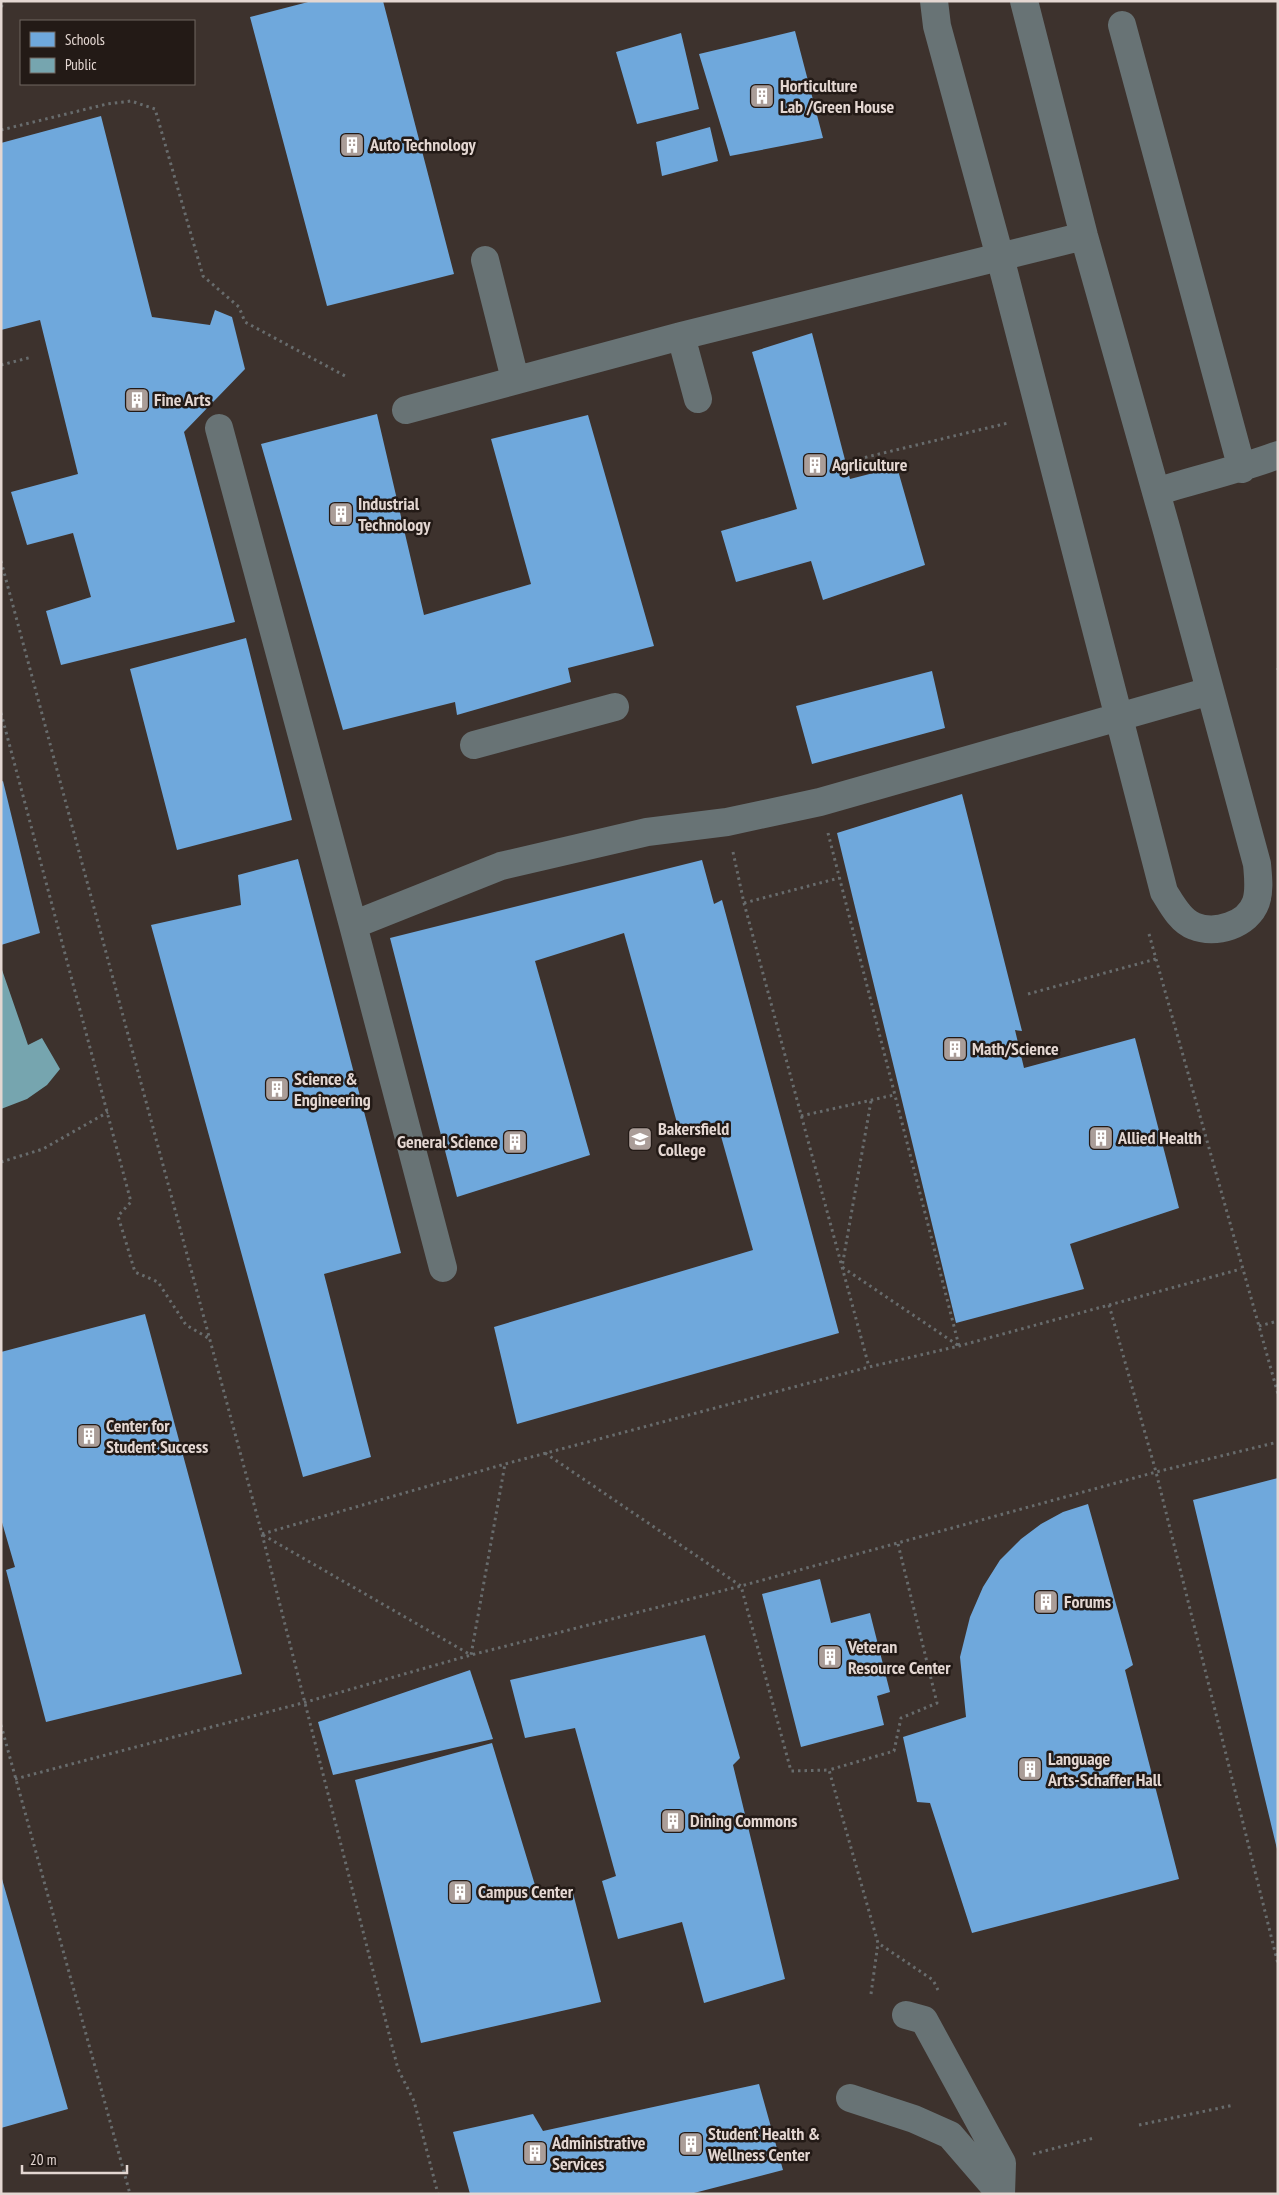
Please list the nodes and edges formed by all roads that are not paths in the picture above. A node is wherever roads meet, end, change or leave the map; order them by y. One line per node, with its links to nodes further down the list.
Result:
1 (934, 1): 5 (street)
2 (1024, 1): 4 (street)
3 (1122, 25): 13 (street)
4 (1084, 236): 5 (street); 14 (street)
5 (1000, 257): 7 (street); 17 (street)
6 (484, 260): 8 (street)
7 (681, 336): 8 (street); 9 (street)
8 (515, 379): 10 (street)
9 (698, 399)
10 (406, 410)
11 (219, 428): 19 (street)
12 (1278, 455): 13 (street)
13 (1242, 468): 14 (street)
14 (1156, 492): 15 (street)
15 (1210, 691): 17 (street); 17 (street)
16 (615, 707): 18 (street)
17 (1118, 716): 19 (street)
18 (474, 745)
19 (354, 925): 20 (street)
20 (443, 1268)
21 (906, 2015): 23 (street)
22 (850, 2098): 23 (street)
23 (1000, 2193)

